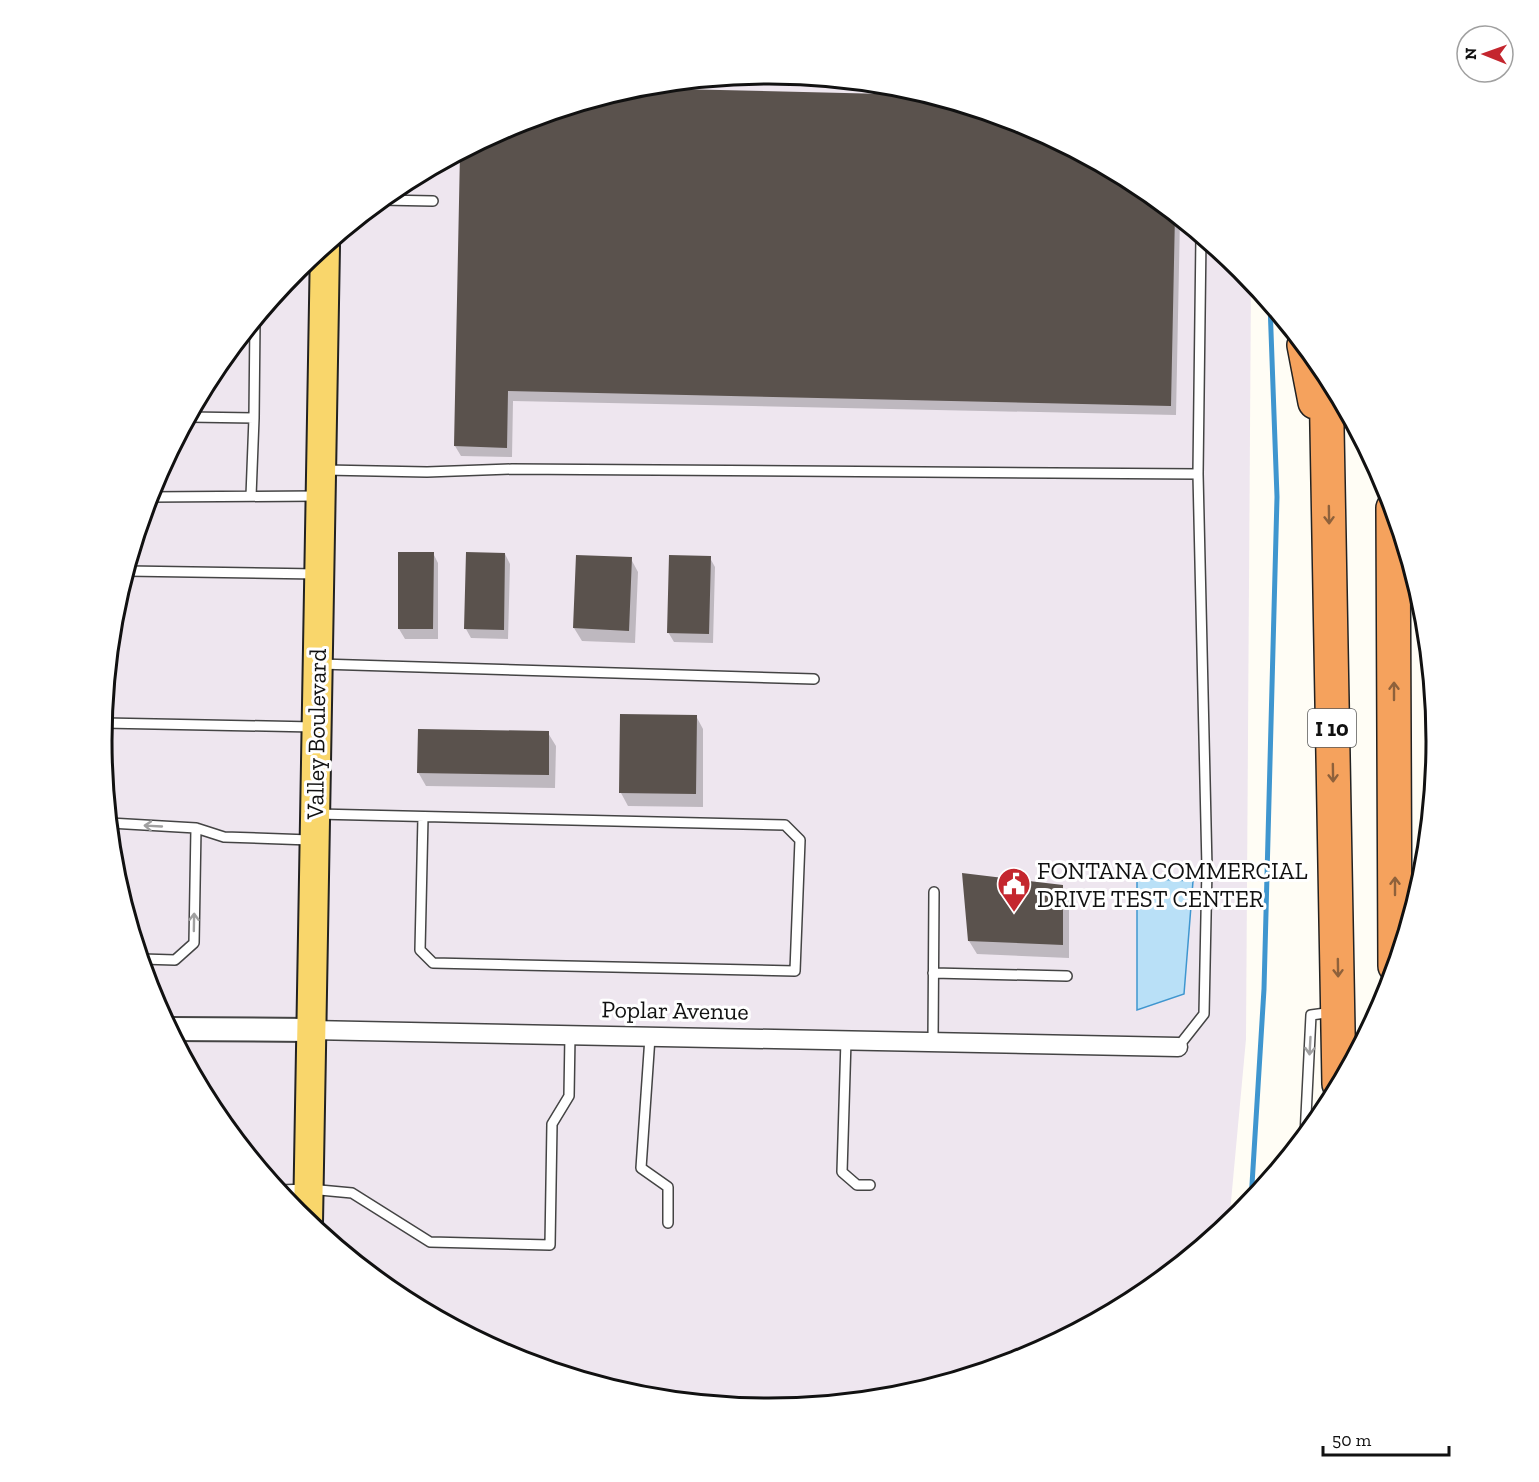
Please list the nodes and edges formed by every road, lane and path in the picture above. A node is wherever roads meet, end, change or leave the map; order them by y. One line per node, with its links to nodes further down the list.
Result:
1 (397, 200): 2 (lane)
2 (433, 201)
3 (1202, 246): 10 (lane)
4 (323, 259): 12 (main road, Valley Boulevard)
5 (255, 333): 9 (lane)
6 (1308, 364): 11 (highway)
7 (1326, 393): 11 (highway, I 10)
8 (198, 417): 9 (lane)
9 (254, 418): 13 (lane)
10 (1198, 474): 12 (lane); 38 (lane)
11 (1328, 474): 31 (highway, I 10, one-way to 31)
12 (321, 483): 13 (lane); 17 (main road, Valley Boulevard)
13 (251, 496): 14 (lane)
14 (160, 497)
15 (1393, 534): 27 (highway, one-way to 15)
16 (135, 571): 17 (lane)
17 (319, 574): 18 (main road, Valley Boulevard)
18 (317, 664): 19 (lane); 21 (main road, Valley Boulevard)
19 (814, 679)
20 (113, 723): 21 (lane)
21 (316, 727): 24 (main road, Valley Boulevard)
22 (423, 817): 22 (lane); 24 (lane)
23 (118, 823): 25 (lane, one-way to 23)
24 (314, 827): 25 (lane); 33 (main road, Valley Boulevard)
25 (196, 828): 28 (lane, one-way to 25)
26 (934, 892): 29 (lane)
27 (1395, 942)
28 (150, 959)
29 (933, 973): 30 (lane); 37 (lane)
30 (1067, 976)
31 (1338, 1011): 39 (highway, I 10); 40 (lane, one-way to 40)
32 (179, 1029): 33 (street, Poplar Avenue)
33 (310, 1030): 34 (street, Poplar Avenue); 42 (main road, Valley Boulevard)
34 (570, 1035): 35 (street, Poplar Avenue); 42 (lane)
35 (650, 1036): 36 (street, Poplar Avenue); 45 (lane)
36 (846, 1040): 37 (street, Poplar Avenue); 41 (lane)
37 (933, 1042): 38 (street, Poplar Avenue)
38 (1178, 1047)
39 (1339, 1069)
40 (1306, 1120)
41 (870, 1185)
42 (309, 1189): 43 (lane); 44 (main road, Valley Boulevard)
43 (290, 1190)
44 (308, 1209)
45 (668, 1223)

